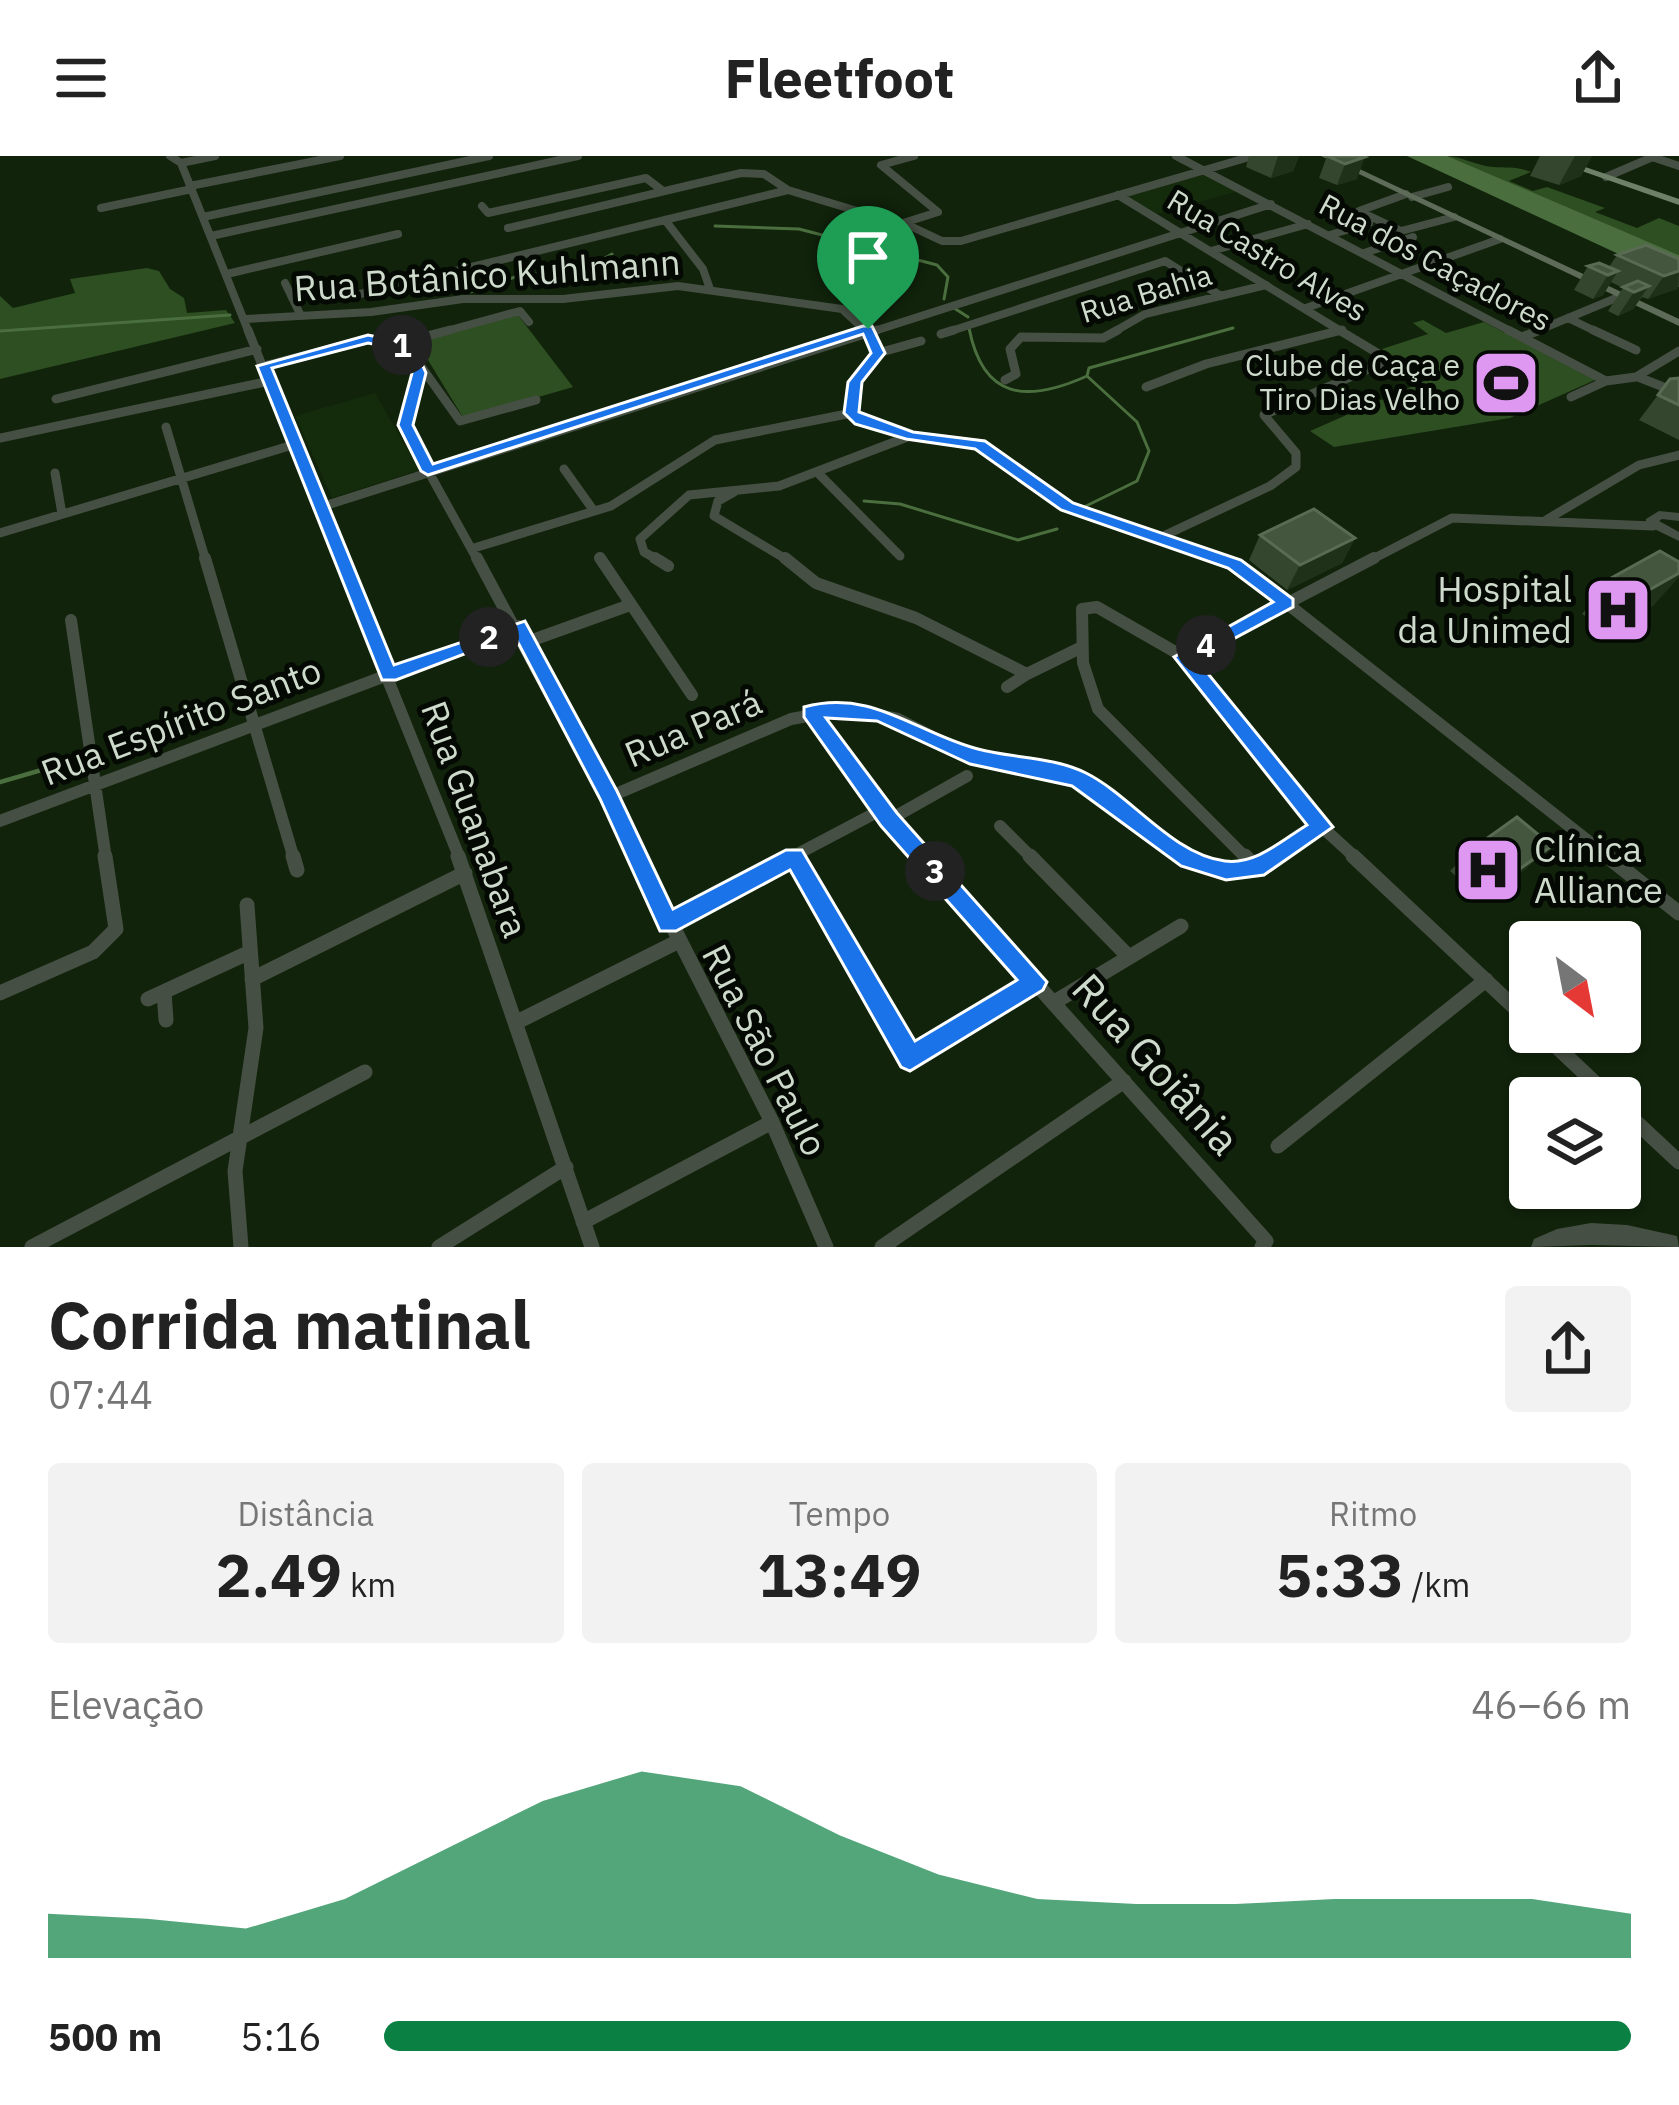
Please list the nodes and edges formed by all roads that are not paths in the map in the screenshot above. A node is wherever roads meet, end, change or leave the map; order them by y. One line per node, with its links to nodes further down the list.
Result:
1 (170, 156): 12 (street)
2 (215, 156): 12 (street)
3 (340, 156): 16 (street)
4 (489, 156): 26 (street)
5 (578, 156): 36 (street)
6 (914, 156): 30 (street)
7 (1176, 156): 14 (street, Rua dos Caçadores)
8 (1253, 156): 14 (street)
9 (1324, 156): 21 (main road)
10 (1544, 156): 15 (main road)
11 (1654, 157): 13 (street); 15 (street)
12 (181, 163): 16 (street, Rua Guanabara)
13 (1679, 166)
14 (1207, 170): 20 (street); 23 (street, Rua dos Caçadores)
15 (1606, 177): 22 (main road)
16 (191, 188): 25 (street); 26 (street, Rua Guanabara)
17 (1448, 188): 21 (street)
18 (663, 190): 19 (street); 24 (street); 32 (street)
19 (788, 190): 28 (street); 30 (street)
20 (1118, 195): 30 (street); 33 (street, Rua Castro Alves)
21 (1409, 196): 27 (main road); 27 (street)
22 (1679, 202)
23 (1271, 203): 31 (street, Rua dos Caçadores); 33 (street)
24 (482, 206)
25 (101, 208)
26 (203, 217): 36 (street, Rua Guanabara)
27 (1454, 217): 38 (main road)
28 (665, 220): 45 (street); 48 (street)
29 (1369, 223): 35 (street)
30 (907, 224)
31 (1309, 224): 35 (street, Rua dos Caçadores); 39 (street)
32 (508, 228)
33 (1179, 232): 39 (street, Rua Castro Alves); 55 (street)
34 (398, 234): 42 (street)
35 (1330, 235): 40 (street, Rua dos Caçadores)
36 (211, 236): 42 (street, Rua Guanabara)
37 (1413, 237): 40 (street)
38 (1500, 238): 41 (street); 47 (main road)
39 (1211, 251): 44 (street, Rua Castro Alves)
40 (1364, 253): 41 (street, Rua dos Caçadores)
41 (1402, 273): 49 (street); 58 (street, Rua dos Caçadores)
42 (227, 274): 52 (street, Rua Guanabara)
43 (285, 283): 50 (street)
44 (1268, 285): 46 (street, Rua Bahia); 49 (street, Rua Castro Alves)
45 (710, 289): 50 (street, Rua Botânico Kuhlmann); 55 (street, Rua Botânico Kuhlmann)
46 (1221, 296): 57 (street); 68 (street, Rua Bahia)
47 (1621, 296): 51 (street); 54 (main road)
48 (348, 297)
49 (1306, 308): 56 (street, Rua Castro Alves)
50 (300, 314): 52 (street, Rua Botânico Kuhlmann)
51 (1568, 318): 58 (street); 62 (street)
52 (245, 320): 61 (street, Rua Guanabara)
53 (529, 322): 60 (street)
54 (1679, 323)
55 (868, 329): 64 (street); 83 (street)
56 (1342, 329): 71 (street); 96 (street, Rua Castro Alves)
57 (941, 334)
58 (1522, 337): 70 (street, Rua dos Caçadores)
59 (921, 341): 64 (street)
60 (399, 344): 65 (street); 66 (street)
61 (257, 349): 66 (street, Rua Guanabara); 74 (street)
62 (1636, 350)
63 (1679, 351): 67 (street)
64 (878, 353): 76 (street)
65 (419, 364): 75 (street); 83 (street, Rua São Paulo)
66 (264, 366): 69 (street, Rua Guanabara)
67 (1636, 377): 70 (street); 72 (street)
68 (1006, 380)
69 (270, 381): 79 (street); 80 (street, Rua Guanabara)
70 (1606, 381): 73 (street)
71 (1146, 387)
72 (1679, 393)
73 (1571, 397)
74 (56, 399)
75 (536, 400)
76 (852, 413): 78 (street); 89 (street)
77 (166, 427): 86 (street)
78 (911, 436): 84 (street); 96 (street)
79 (0, 438)
80 (296, 444): 86 (street); 88 (street, Rua Guanabara)
81 (1679, 455): 92 (street)
82 (564, 470): 89 (street)
83 (428, 471): 88 (street); 97 (street, Rua São Paulo)
84 (817, 472): 87 (street); 98 (street)
85 (55, 473): 90 (street)
86 (181, 478): 90 (street); 113 (street)
87 (734, 492): 100 (street); 108 (street)
88 (321, 507): 109 (street, Rua Guanabara)
89 (594, 511): 97 (street)
90 (62, 514): 94 (street)
91 (1679, 517): 93 (street)
92 (1544, 520): 93 (street); 101 (street)
93 (1653, 526): 95 (street)
94 (0, 533)
95 (1679, 537)
96 (1158, 538): 101 (street)
97 (474, 548): 104 (street, Rua São Paulo)
98 (900, 556)
99 (600, 558): 102 (street)
100 (668, 566)
101 (1287, 603): 107 (street); 126 (street)
102 (630, 605): 105 (street); 111 (street)
103 (71, 620): 115 (street)
104 (518, 626): 105 (street, Rua São Paulo); 109 (street, Rua Espírito Santo)
105 (527, 642): 116 (street, Rua São Paulo)
106 (1082, 647): 107 (street); 108 (street); 122 (street)
107 (1184, 657): 120 (street)
108 (1027, 674): 110 (street)
109 (389, 675): 113 (street, Rua Espírito Santo); 124 (street, Rua Guanabara)
110 (1006, 687)
111 (692, 694)
112 (811, 712): 116 (street, Rua Pará); 117 (street, Rua Goiânia); 122 (street, Rua Pará)
113 (254, 725): 115 (street, Rua Espírito Santo); 123 (street)
114 (967, 776): 117 (street)
115 (95, 785): 118 (street, Rua Espírito Santo); 135 (street)
116 (610, 797): 127 (street, Rua São Paulo)
117 (885, 815): 121 (street); 134 (street, Rua Goiânia)
118 (0, 821)
119 (1000, 826): 131 (street)
120 (1322, 827): 122 (street); 133 (street)
121 (794, 856): 127 (street); 134 (street)
122 (1256, 868)
123 (297, 870)
124 (465, 874): 132 (street); 139 (street, Rua Guanabara)
125 (247, 905): 130 (street)
126 (1679, 914)
127 (668, 923): 129 (street, Rua São Paulo)
128 (1181, 926): 131 (street)
129 (677, 942): 139 (street); 144 (street, Rua São Paulo)
130 (250, 952): 132 (street); 138 (street)
131 (1130, 958): 137 (street)
132 (252, 979): 146 (street)
133 (1486, 980): 136 (street); 147 (street)
134 (1035, 982): 137 (street, Rua Goiânia)
135 (0, 993)
136 (1509, 1002)
137 (1053, 1003): 143 (street, Rua Goiânia)
138 (166, 1020)
139 (518, 1022): 149 (street, Rua Guanabara)
140 (1563, 1053): 142 (street)
141 (365, 1072): 146 (street)
142 (1589, 1077)
143 (1124, 1081): 152 (street, Rua Goiânia); 158 (street)
144 (772, 1122): 150 (street); 157 (street, Rua São Paulo)
145 (1641, 1127): 148 (street)
146 (240, 1139): 151 (street); 154 (street)
147 (1278, 1146)
148 (1679, 1162)
149 (566, 1167): 150 (street, Rua Guanabara); 155 (street)
150 (583, 1222): 156 (street, Rua Guanabara)
151 (56, 1240): 153 (street)
152 (1264, 1244)
153 (32, 1247)
154 (241, 1247)
155 (439, 1247)
156 (592, 1247)
157 (826, 1247)
158 (882, 1247)
159 (1542, 1247): 160 (street)
160 (1677, 1247)

